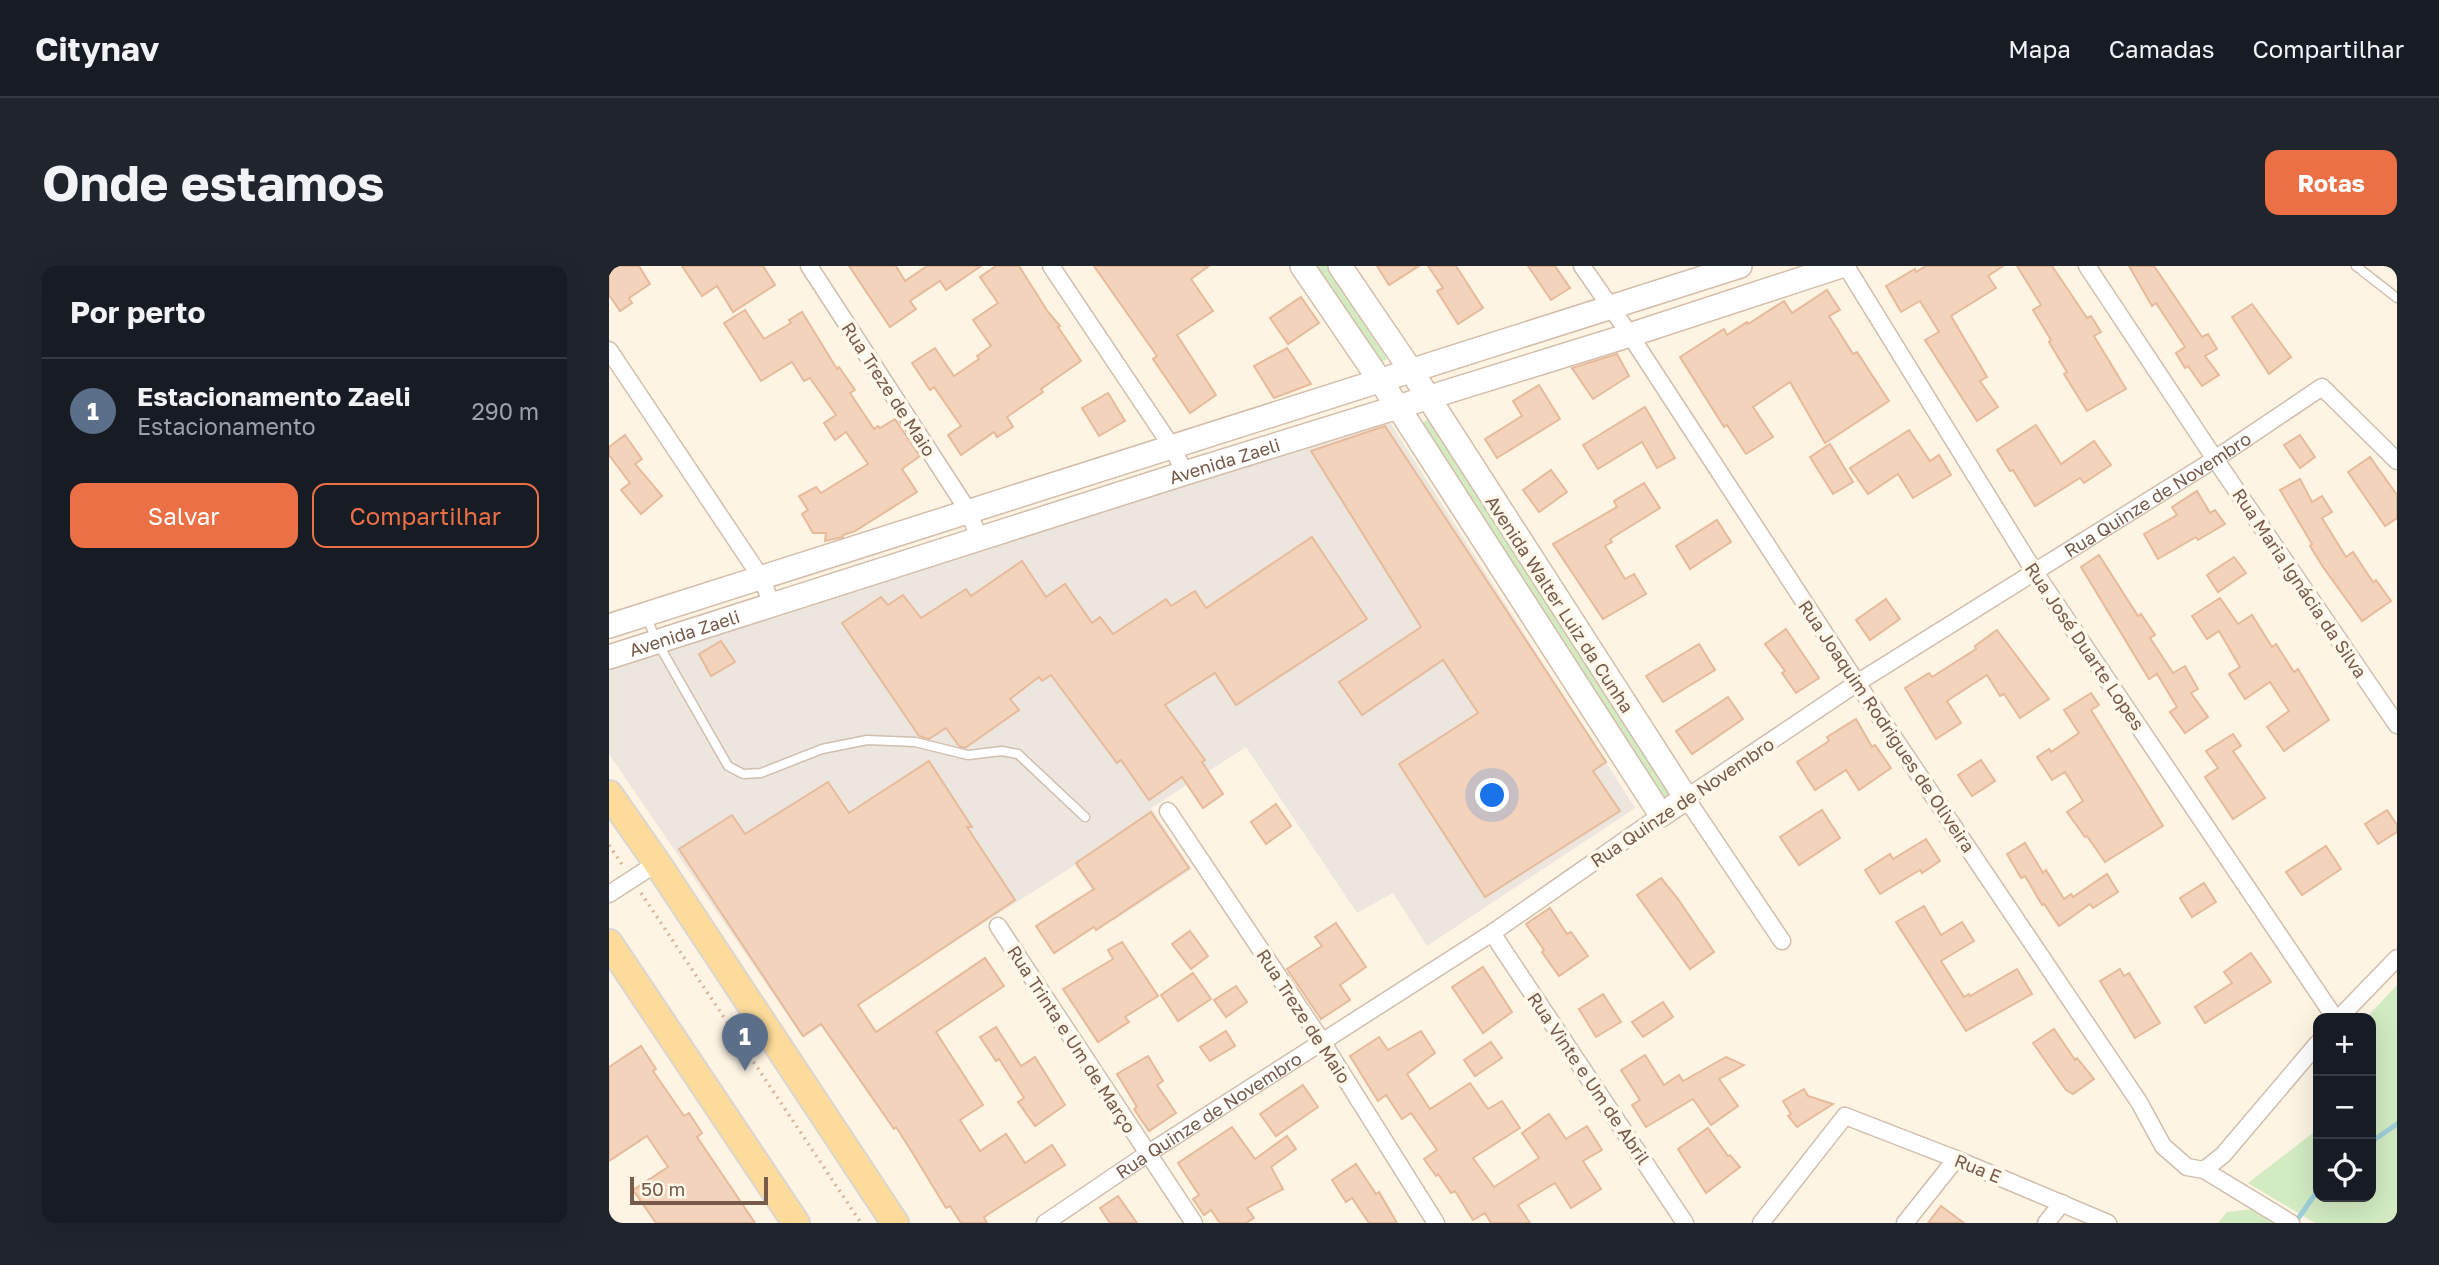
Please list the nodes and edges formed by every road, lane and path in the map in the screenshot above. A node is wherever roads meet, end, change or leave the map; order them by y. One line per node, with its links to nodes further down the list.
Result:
1 (809, 266): 23 (street, Rua Treze de Maio)
2 (1051, 266): 19 (street)
3 (1302, 266): 16 (street, Avenida Walter Luiz da Cunha)
4 (1341, 266): 15 (street, Avenida Walter Luiz da Cunha)
5 (1582, 266): 12 (street, Rua Joaquim Rodrigues de Oliveira)
6 (1741, 266): 12 (street, Avenida Zaeli)
7 (1841, 266): 13 (street, Avenida Zaeli)
8 (1846, 266): 25 (street, Rua José Duarte Lopes)
9 (2087, 266): 20 (street, Rua Maria Ignácia da Silva)
10 (2356, 266): 11 (lane)
11 (2397, 298)
12 (1611, 308): 13 (street, Rua Joaquim Rodrigues de Oliveira); 15 (street, Avenida Zaeli)
13 (1630, 335): 17 (street, Avenida Zaeli); 32 (street, Rua Joaquim Rodrigues de Oliveira)
14 (609, 350): 26 (street)
15 (1412, 372): 16 (street, Avenida Zaeli); 17 (street, Avenida Walter Luiz da Cunha)
16 (1381, 381): 18 (street, Avenida Walter Luiz da Cunha); 19 (street, Avenida Zaeli)
17 (1427, 398): 18 (street, Avenida Zaeli); 35 (street, Avenida Walter Luiz da Cunha)
18 (1398, 407): 22 (street, Avenida Zaeli); 37 (street, Avenida Walter Luiz da Cunha)
19 (1172, 447): 22 (street); 23 (street, Avenida Zaeli)
20 (2215, 459): 21 (street, Rua Quinze de Novembro); 25 (street, Rua Quinze de Novembro); 33 (street, Rua Maria Ignácia da Silva)
21 (2397, 461)
22 (1185, 473): 24 (street, Avenida Zaeli)
23 (969, 512): 24 (street, Rua Treze de Maio); 26 (street, Avenida Zaeli)
24 (979, 539): 27 (street, Avenida Zaeli)
25 (2034, 571): 32 (street, Rua Quinze de Novembro); 48 (street, Rua José Duarte Lopes)
26 (762, 579): 27 (street); 28 (street, Avenida Zaeli)
27 (772, 605): 30 (street, Avenida Zaeli)
28 (646, 615): 29 (street, Avenida Zaeli); 30 (lane)
29 (609, 626)
30 (656, 640): 31 (street, Avenida Zaeli); 38 (lane)
31 (609, 657)
32 (1857, 683): 35 (street, Rua Quinze de Novembro); 54 (street, Rua Joaquim Rodrigues de Oliveira)
33 (2397, 725)
34 (609, 794): 40 (main road)
35 (1686, 798): 37 (street, Rua Quinze de Novembro); 45 (street, Avenida Walter Luiz da Cunha)
36 (1168, 811): 50 (street, Rua Treze de Maio)
37 (1661, 815): 44 (street, Rua Quinze de Novembro)
38 (1085, 817)
39 (609, 845): 41 (path)
40 (657, 863): 41 (street); 59 (main road)
41 (632, 879): 42 (street); 58 (path)
42 (609, 894)
43 (998, 926): 52 (street, Rua Trinta e Um de Março)
44 (1492, 933): 50 (street, Rua Quinze de Novembro); 63 (street, Rua Vinte e Um de Abril)
45 (1782, 941)
46 (609, 943): 57 (main road)
47 (2397, 958): 49 (street)
48 (2334, 1013)
49 (2342, 1013)
50 (1323, 1043): 52 (street, Rua Quinze de Novembro); 62 (street, Rua Treze de Maio)
51 (2313, 1049): 54 (street)
52 (1147, 1154): 60 (street, Rua Quinze de Novembro); 61 (street, Rua Trinta e Um de Março)
53 (1956, 1159): 55 (street, Rua E); 64 (street, Rua E); 65 (street)
54 (2204, 1170): 56 (street, Rua Joaquim Rodrigues de Oliveira)
55 (2062, 1203): 66 (street); 67 (street, Rua E)
56 (2285, 1220)
57 (796, 1223)
58 (861, 1223)
59 (895, 1223)
60 (1045, 1223)
61 (1194, 1223)
62 (1436, 1223)
63 (1685, 1223)
64 (1761, 1223)
65 (1905, 1223)
66 (2046, 1223)
67 (2108, 1223)

